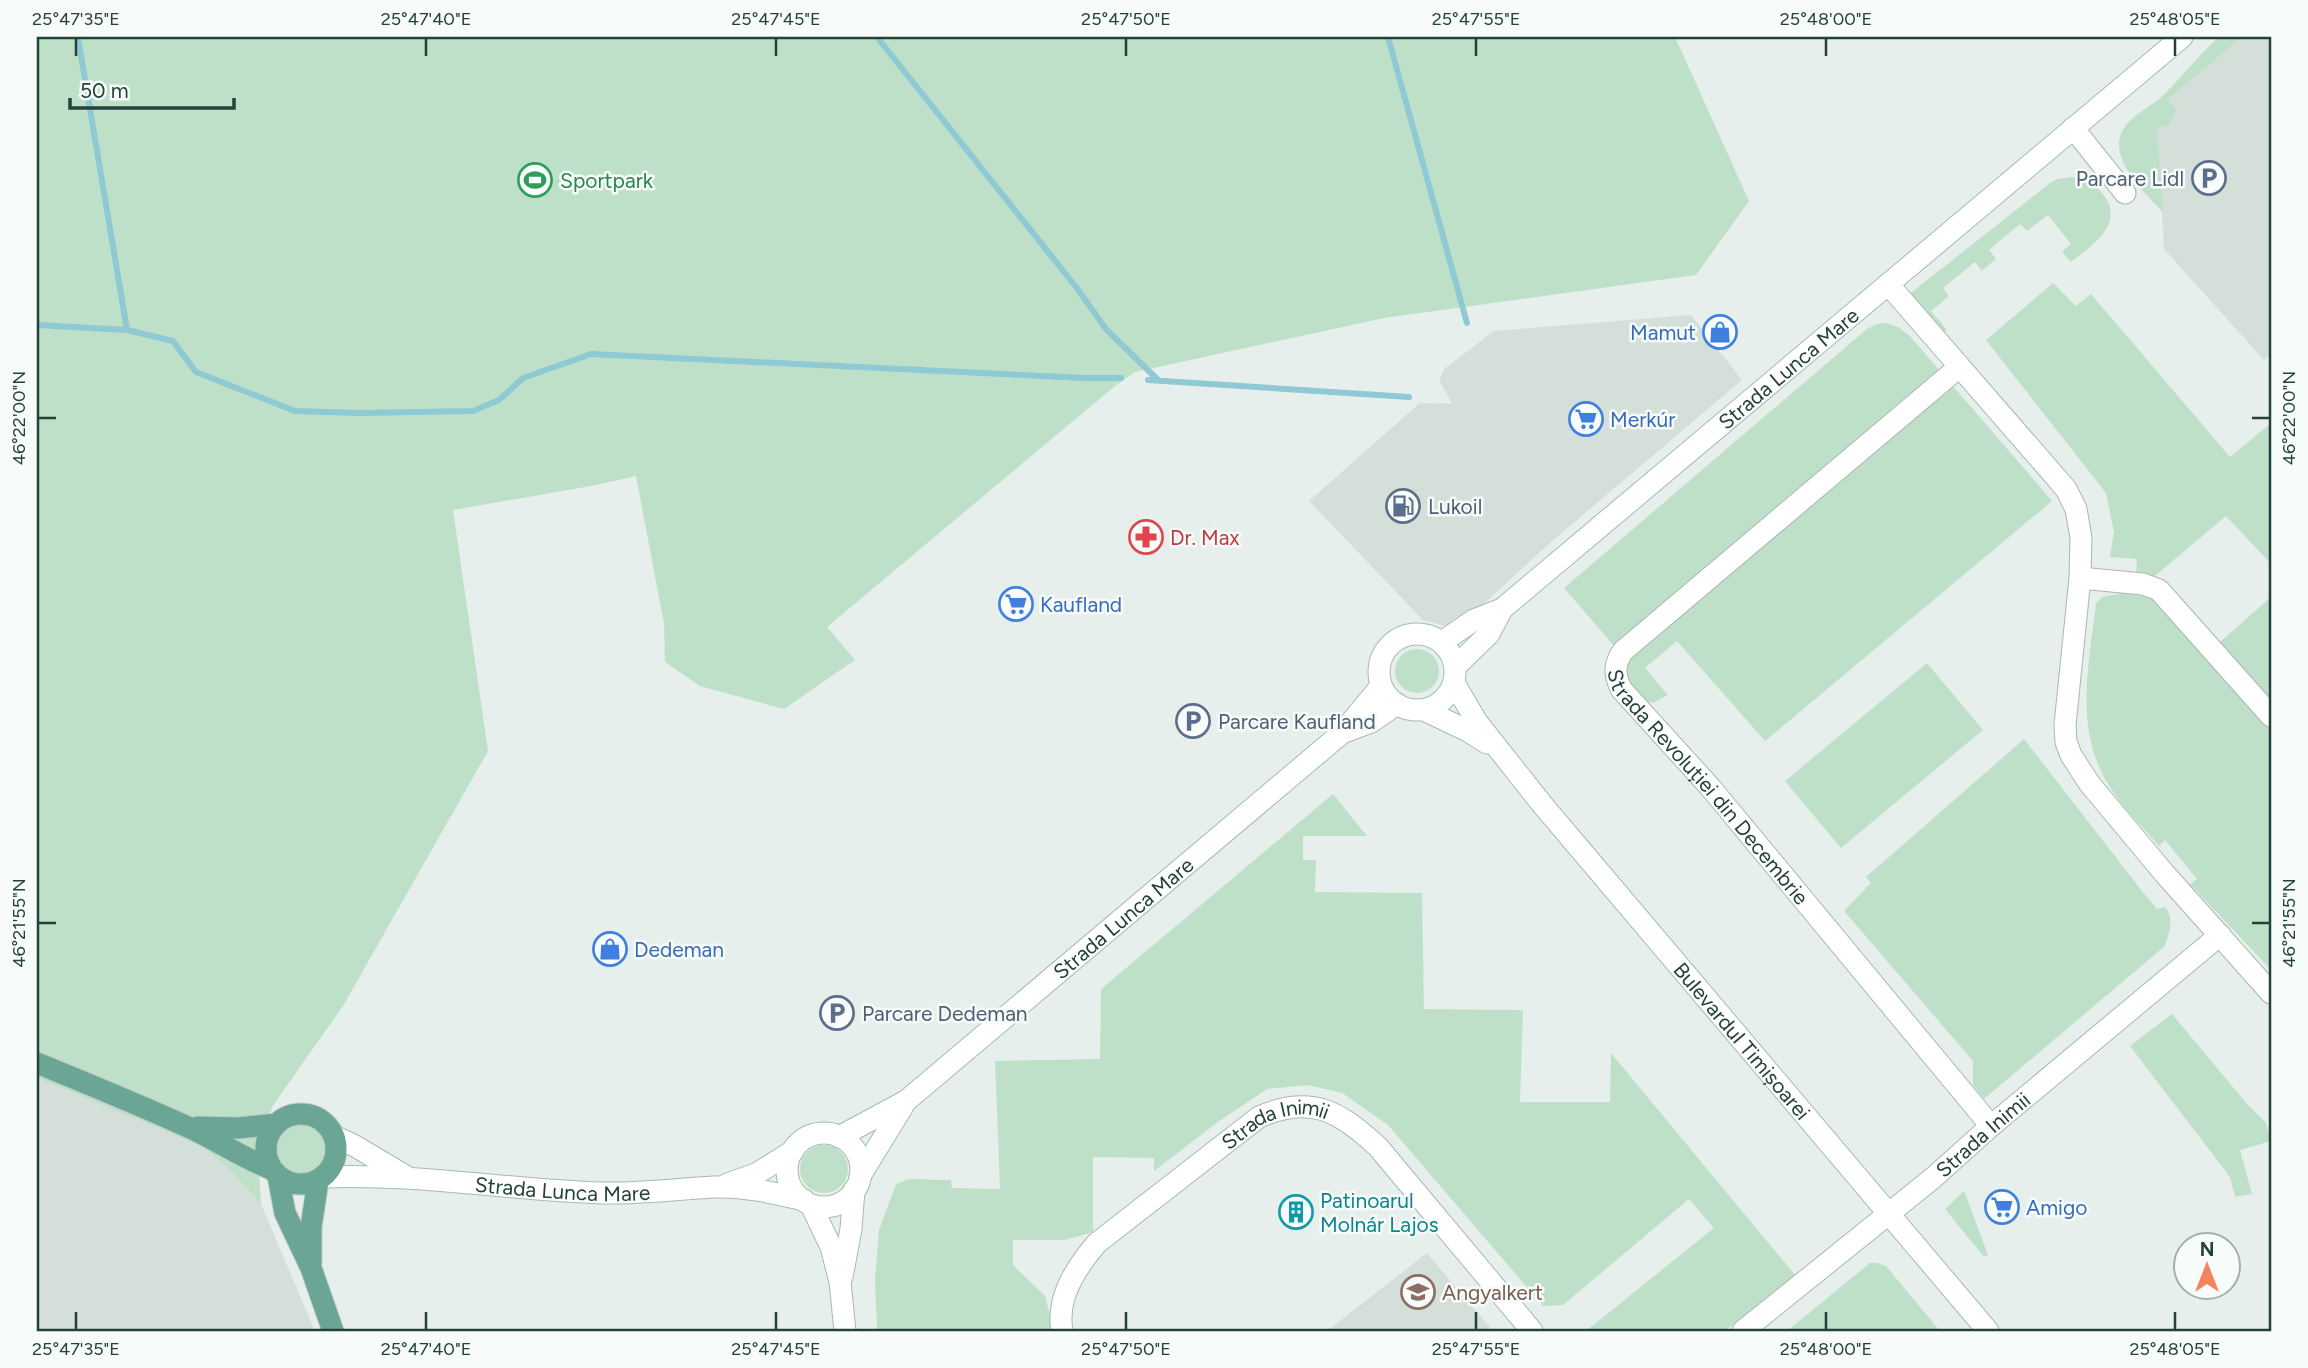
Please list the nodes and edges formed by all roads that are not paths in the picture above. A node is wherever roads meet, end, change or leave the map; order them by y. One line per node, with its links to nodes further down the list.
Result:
1 (2182, 37): 2 (street, Strada Lunca Mare)
2 (2073, 128): 3 (street); 4 (street, Strada Lunca Mare)
3 (2125, 193)
4 (1888, 284): 5 (street); 7 (street, Strada Lunca Mare)
5 (1958, 368): 6 (street); 21 (street, Strada Revoluției din Decembrie)
6 (2080, 578): 13 (street); 16 (street)
7 (1502, 609): 8 (street, Strada Lunca Mare); 9 (street, Strada Lunca Mare)
8 (1442, 642): 9 (street); 10 (street)
9 (1455, 675): 12 (street); 15 (street, Bulevardul Timișoarei)
10 (1381, 686): 11 (street); 14 (street, Strada Lunca Mare)
11 (1396, 704): 12 (street); 14 (street, Strada Lunca Mare)
12 (1424, 710): 15 (street, Bulevardul Timișoarei)
13 (2271, 716)
14 (1342, 733): 19 (street, Strada Lunca Mare)
15 (1497, 750): 32 (street, Bulevardul Timișoarei)
16 (2220, 935): 17 (street); 21 (street, Strada Inimii)
17 (2271, 993)
18 (37, 1063): 22 (main road)
19 (906, 1101): 24 (street, Strada Lunca Mare); 29 (street, Strada Lunca Mare)
20 (276, 1124): 22 (main road); 23 (main road); 26 (main road)
21 (1991, 1126): 32 (street, Strada Inimii)
22 (188, 1127): 26 (main road)
23 (336, 1137): 27 (street, Strada Lunca Mare); 28 (main road)
24 (839, 1137): 25 (street); 29 (street)
25 (793, 1151): 30 (street, Strada Lunca Mare); 31 (street)
26 (274, 1173): 28 (main road); 33 (main road)
27 (409, 1178): 28 (street, Strada Lunca Mare); 30 (street, Strada Lunca Mare)
28 (320, 1179): 33 (main road)
29 (857, 1183): 31 (street); 34 (street, Strada Lunca Mare)
30 (715, 1187): 31 (street, Strada Lunca Mare)
31 (807, 1203): 34 (street, Strada Lunca Mare)
32 (1889, 1213): 39 (street, Strada Inimii); 40 (street, Bulevardul Timișoarei)
33 (311, 1268): 35 (main road)
34 (840, 1282): 36 (street, Strada Lunca Mare)
35 (333, 1331)
36 (845, 1331)
37 (1062, 1331): 38 (street, Strada Inimii)
38 (1532, 1331)
39 (1743, 1331)
40 (1988, 1331)

